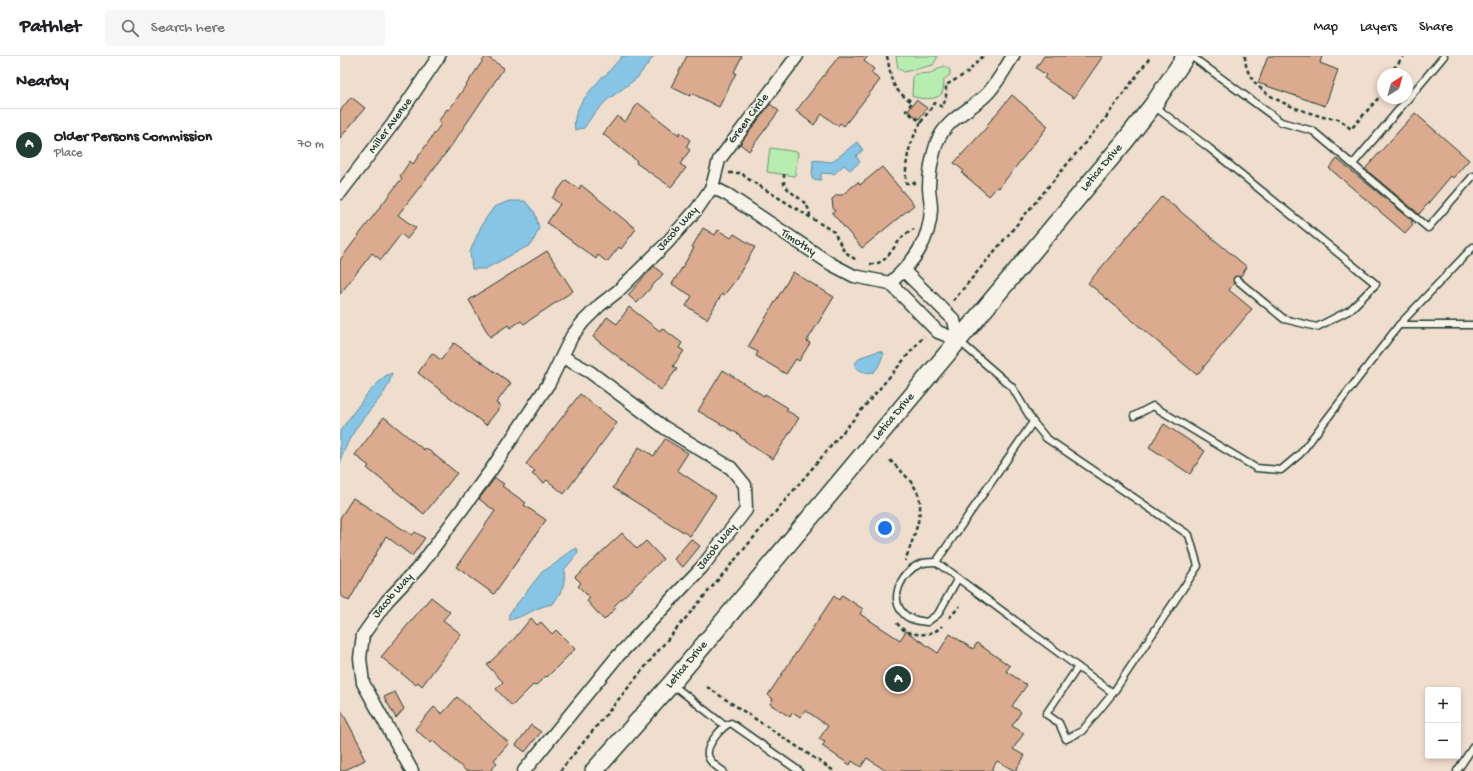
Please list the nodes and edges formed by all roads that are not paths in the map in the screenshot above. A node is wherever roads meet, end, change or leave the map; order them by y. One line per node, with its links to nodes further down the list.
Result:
1 (439, 56): 11 (street, Miller Avenue)
2 (797, 56): 10 (street, Green Circle)
3 (1013, 56): 13 (street)
4 (1186, 56): 7 (street, Letica Drive)
5 (1191, 56): 8 (lane)
6 (1444, 56): 8 (lane)
7 (1153, 105): 14 (lane); 18 (street, Letica Drive)
8 (1354, 164): 9 (lane)
9 (1473, 176)
10 (712, 187): 15 (street, Timothy); 19 (street, Jacob Way)
11 (340, 193)
12 (1473, 247): 16 (lane)
13 (904, 271): 15 (street); 18 (street)
14 (1237, 280)
15 (890, 283): 18 (street)
16 (1399, 325): 17 (lane); 20 (lane)
17 (1473, 325)
18 (958, 340): 21 (lane); 25 (street, Letica Drive)
19 (563, 357): 29 (street, Jacob Way); 30 (street, Jacob Way)
20 (1134, 416)
21 (1033, 422): 22 (lane); 26 (lane)
22 (936, 562): 23 (lane); 23 (lane)
23 (958, 578): 24 (lane)
24 (1078, 667): 26 (lane); 26 (lane)
25 (671, 684): 27 (lane); 31 (street, Letica Drive)
26 (1112, 693)
27 (724, 725): 32 (lane); 33 (lane)
28 (1473, 747): 34 (lane)
29 (412, 771)
30 (524, 771)
31 (594, 771)
32 (723, 771)
33 (799, 771)
34 (1456, 771)

